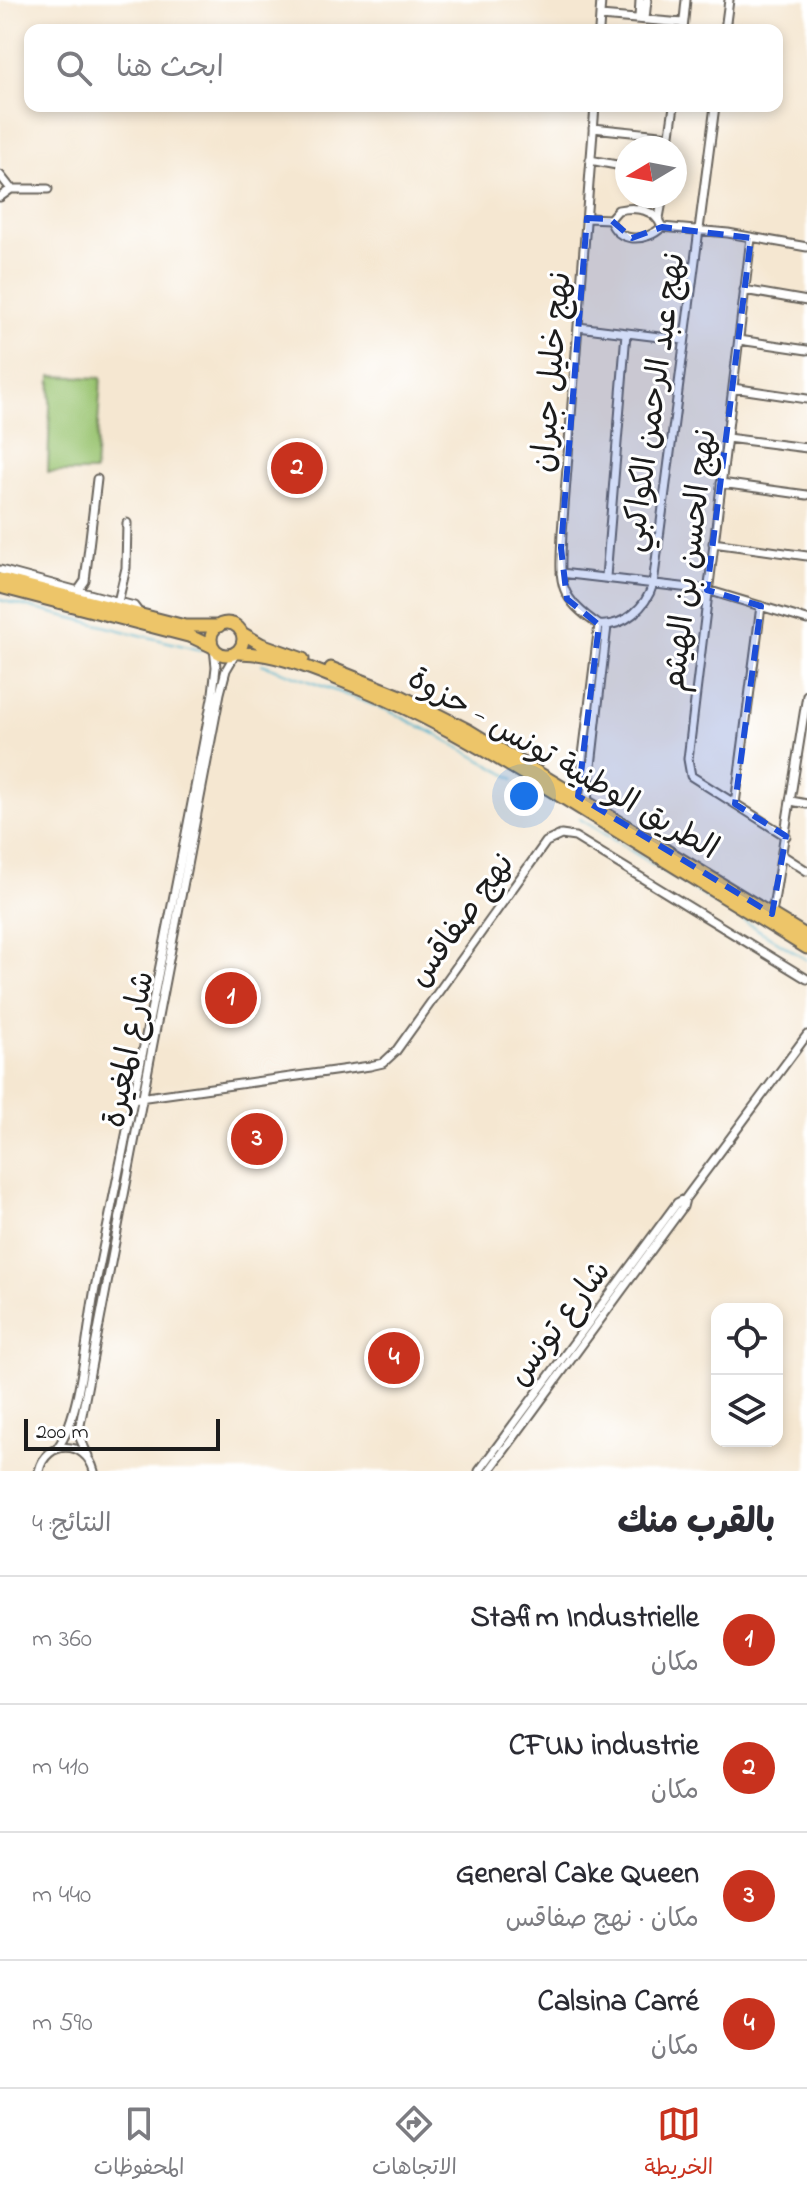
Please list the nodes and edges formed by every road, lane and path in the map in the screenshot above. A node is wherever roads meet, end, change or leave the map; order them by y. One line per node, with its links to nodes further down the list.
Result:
1 (601, 0): 6 (street)
2 (640, 0): 7 (street)
3 (647, 0): 7 (street)
4 (686, 0): 10 (street)
5 (729, 0): 11 (street)
6 (600, 16): 7 (street); 8 (street)
7 (642, 19): 9 (street)
8 (599, 24)
9 (671, 24)
10 (683, 24)
11 (726, 24)
12 (594, 112): 15 (street, نهج خليل جبران)
13 (673, 112): 16 (street)
14 (714, 112): 28 (street, نهج عبد الرحمن الكواكبي)
15 (593, 128): 16 (street); 17 (street, نهج خليل جبران)
16 (670, 136)
17 (590, 160): 18 (street); 24 (street, نهج خليل جبران)
18 (615, 165)
19 (0, 175): 20 (street)
20 (11, 189): 21 (street); 22 (street)
21 (48, 189)
22 (0, 197)
23 (661, 208): 25 (street)
24 (587, 218): 26 (street); 33 (street, نهج خليل جبران)
25 (659, 218): 26 (street); 27 (street)
26 (610, 219): 27 (street)
27 (662, 227): 28 (street)
28 (699, 231): 29 (street); 35 (street, نهج عبد الرحمن الكواكبي)
29 (751, 238): 30 (street); 31 (street, نهج الحسن بن الهيثم)
30 (807, 247)
31 (744, 290): 32 (street); 36 (street, نهج الحسن بن الهيثم)
32 (807, 301)
33 (578, 327): 34 (street); 49 (street, نهج خليل جبران)
34 (626, 333): 35 (street); 50 (street)
35 (684, 340): 52 (street, نهج عبد الرحمن الكواكبي)
36 (739, 340): 37 (street); 38 (street, نهج الحسن بن الهيثم)
37 (807, 350)
38 (733, 388): 39 (street); 40 (street, نهج الحسن بن الهيثم)
39 (807, 399)
40 (727, 438): 41 (street); 43 (street, نهج الحسن بن الهيثم)
41 (807, 448)
42 (97, 479): 55 (street)
43 (721, 483): 44 (street); 46 (street, نهج الحسن بن الهيثم)
44 (807, 495)
45 (127, 523): 56 (street)
46 (713, 543): 47 (street); 54 (street, نهج الحسن بن الهيثم)
47 (807, 556)
48 (0, 570): 55 (street)
49 (561, 573): 50 (street); 60 (street, نهج خليل جبران)
50 (606, 577): 52 (street)
51 (0, 579): 58 (main road)
52 (653, 584): 54 (street); 60 (street, نهج عبد الرحمن الكواكبي)
53 (0, 587): 63 (main road)
54 (707, 590): 57 (street); 68 (street, نهج الحسن بن الهيثم)
55 (78, 591): 56 (street)
56 (118, 602): 58 (street)
57 (761, 606): 59 (street); 68 (street)
58 (140, 614): 61 (main road)
59 (807, 620)
60 (603, 625): 66 (street)
61 (219, 626): 62 (main road); 63 (main road)
62 (242, 633): 64 (main road); 66 (main road, الطريق الوطنية تونس - حزوة)
63 (214, 647): 64 (main road); 78 (street, شارع المغيرة)
64 (236, 653): 75 (main road, الطريق الوطنية تونس - حزوة); 79 (street, شارع المغيرة)
65 (807, 695): 67 (street)
66 (582, 799): 73 (main road, الطريق الوطنية تونس - حزوة)
67 (791, 801): 69 (street); 70 (street)
68 (735, 804): 70 (street, نهج الحسن بن الهيثم)
69 (807, 804)
70 (786, 836): 71 (street)
71 (782, 855): 72 (street); 73 (street)
72 (807, 871)
73 (772, 914): 74 (main road, الطريق الوطنية تونس - حزوة)
74 (807, 936)
75 (807, 948)
76 (807, 979): 79 (street, نهج صفاقس)
77 (807, 1035): 80 (street, شارع تونس)
78 (132, 1099): 79 (street, نهج صفاقس); 81 (street, شارع المغيرة)
79 (142, 1099): 82 (street, شارع المغيرة)
80 (682, 1203): 85 (street, شارع تونس); 86 (street, شارع تونس)
81 (58, 1447): 82 (street); 83 (street)
82 (88, 1456): 84 (street, شارع المغيرة)
83 (38, 1470)
84 (94, 1471)
85 (479, 1471)
86 (489, 1471)

